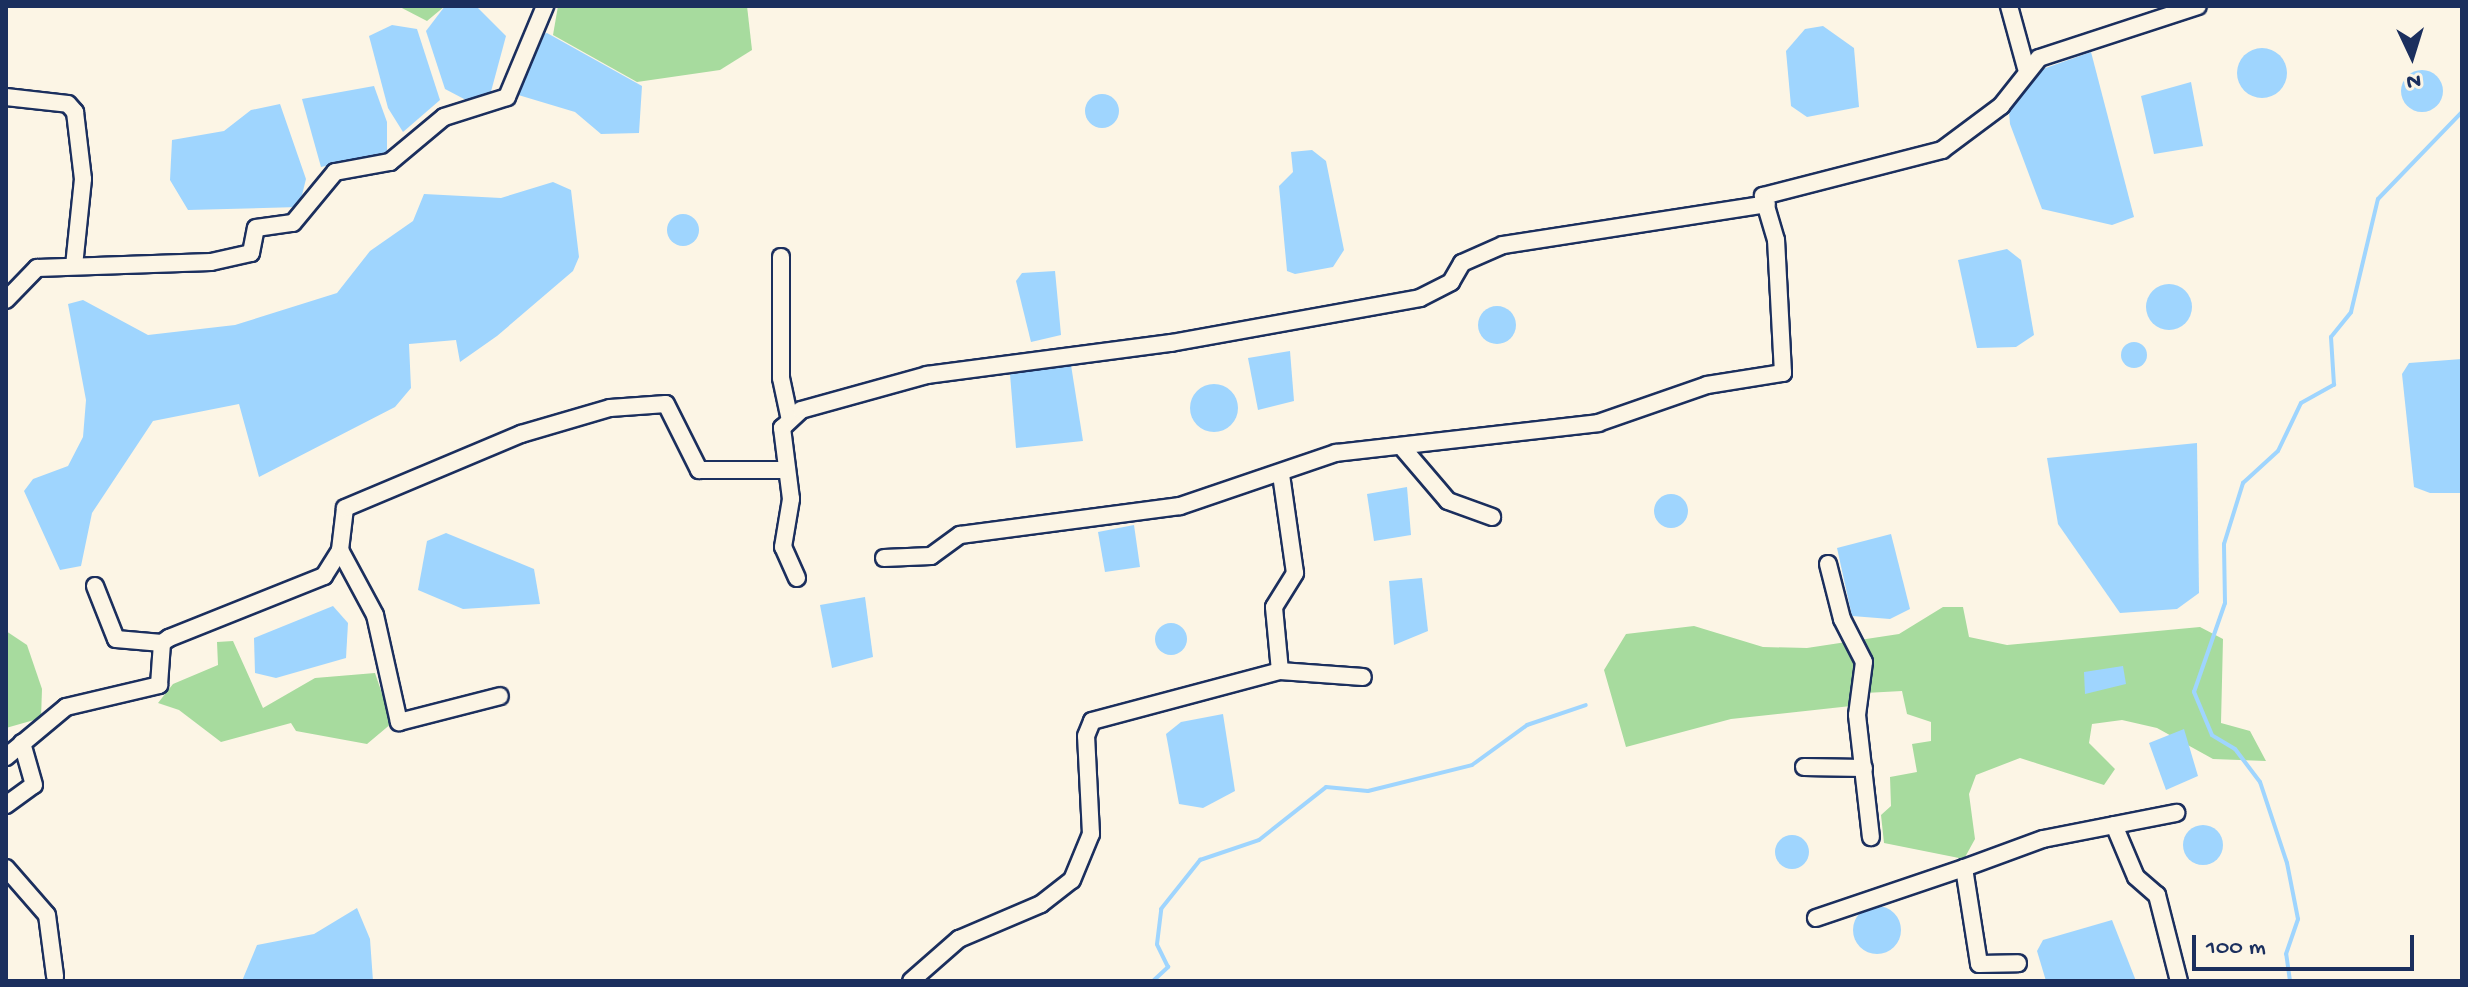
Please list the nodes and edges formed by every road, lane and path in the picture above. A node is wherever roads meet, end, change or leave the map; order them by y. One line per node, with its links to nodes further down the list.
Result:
1 (545, 6): 8 (street)
2 (2009, 6): 4 (street)
3 (2198, 6): 4 (street)
4 (2026, 68): 6 (street)
5 (6, 97): 8 (street)
6 (1767, 204): 10 (street); 11 (street)
7 (781, 257): 10 (street)
8 (74, 266): 9 (street)
9 (6, 300)
10 (789, 417): 12 (street)
11 (1401, 446): 13 (street); 14 (street)
12 (786, 470): 15 (street); 18 (street)
13 (1281, 475): 16 (street); 21 (street)
14 (1492, 517)
15 (340, 550): 20 (street); 23 (street)
16 (884, 558)
17 (1828, 564): 27 (street)
18 (797, 578)
19 (95, 586): 20 (street)
20 (162, 643): 24 (street)
21 (1280, 671): 22 (street); 37 (street)
22 (1363, 677)
23 (500, 696)
24 (22, 743): 25 (street); 28 (street)
25 (6, 757)
26 (1804, 767): 27 (street)
27 (1864, 768): 31 (street)
28 (6, 805)
29 (2176, 813): 30 (street)
30 (2114, 825): 33 (street); 38 (street)
31 (1871, 837)
32 (6, 868): 36 (street)
33 (1964, 868): 34 (street); 35 (street)
34 (1816, 918)
35 (2018, 963)
36 (55, 976)
37 (911, 981)
38 (2179, 981)

